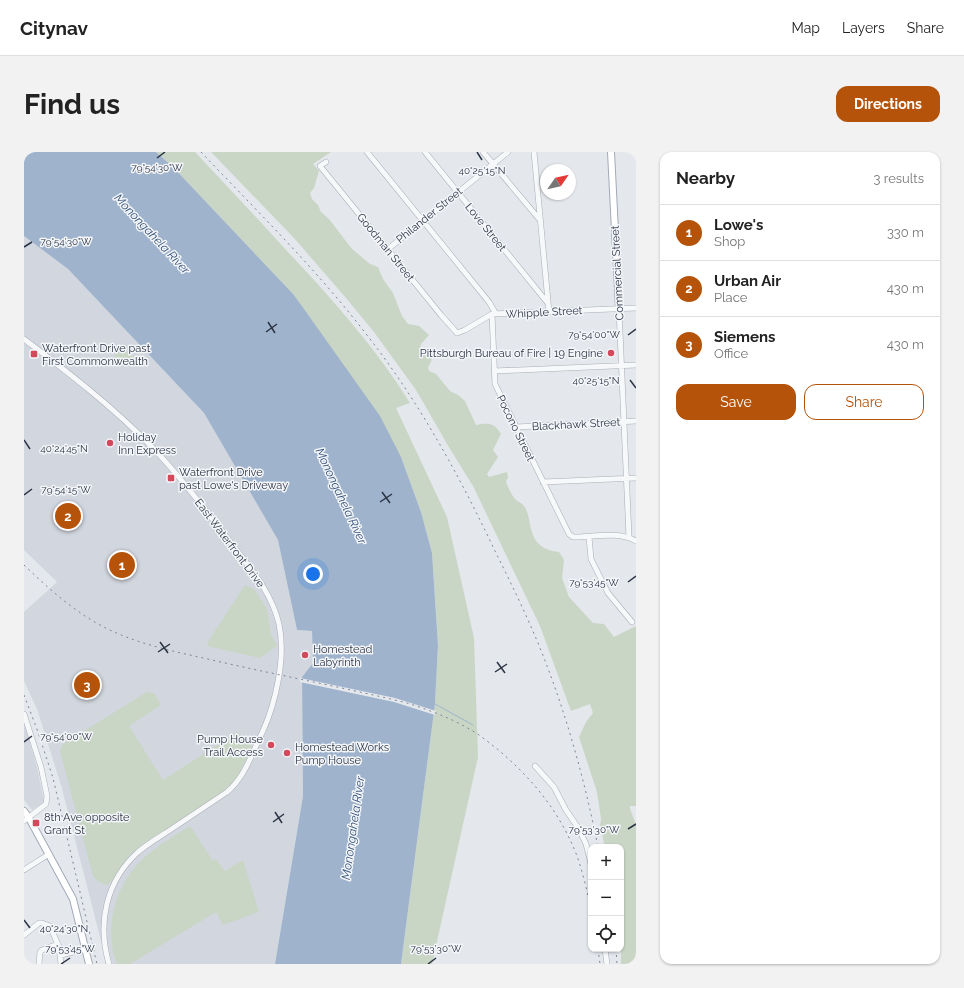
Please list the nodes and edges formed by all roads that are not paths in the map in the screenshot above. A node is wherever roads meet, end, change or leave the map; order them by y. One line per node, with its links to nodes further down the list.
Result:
1 (367, 152): 10 (street, Pocono Street)
2 (426, 152): 9 (street, Love Street)
3 (483, 152): 8 (street)
4 (508, 152): 8 (street, Philander Street)
5 (534, 152): 11 (street)
6 (611, 152): 15 (main road, Commercial Street)
7 (326, 162): 12 (street, Goodman Street)
8 (493, 164): 9 (street, Philander Street); 11 (street)
9 (458, 192): 10 (street, Philander Street); 13 (street, Love Street)
10 (423, 221): 12 (street, Philander Street); 17 (street, Pocono Street)
11 (540, 221): 13 (street)
12 (388, 249): 18 (street, Goodman Street)
13 (547, 302): 16 (street)
14 (636, 308): 15 (street, Whipple Street)
15 (619, 309): 16 (street, Whipple Street); 20 (street, Commercial Street)
16 (549, 312): 17 (street, Whipple Street)
17 (494, 314): 18 (street, Whipple Street); 22 (street, Pocono Street)
18 (457, 333)
19 (24, 339): 48 (street, East Waterfront Drive)
20 (621, 365): 21 (street); 22 (street); 23 (street, Commercial Street)
21 (636, 365)
22 (494, 371): 25 (street, Pocono Street)
23 (623, 421): 24 (street, Blackhawk Street); 25 (street, Blackhawk Street); 26 (street, Commercial Street)
24 (636, 421)
25 (516, 427): 28 (street, Pocono Street)
26 (626, 478): 27 (street); 28 (street); 30 (street, Commercial Street)
27 (636, 478)
28 (542, 482): 29 (street, Pocono Street)
29 (589, 537): 30 (street); 32 (street)
30 (629, 537): 31 (street)
31 (636, 541)
32 (632, 622)
33 (24, 714): 36 (street)
34 (535, 766): 37 (street)
35 (24, 811): 36 (main road)
36 (26, 819): 38 (main road)
37 (588, 852)
38 (49, 854): 39 (street); 42 (main road)
39 (24, 870)
40 (24, 935): 41 (street)
41 (58, 944): 44 (street); 45 (street)
42 (85, 949): 44 (street); 47 (main road)
43 (605, 952): 49 (street)
44 (61, 955): 46 (street)
45 (39, 964)
46 (61, 964)
47 (89, 964)
48 (109, 964)
49 (607, 964)

